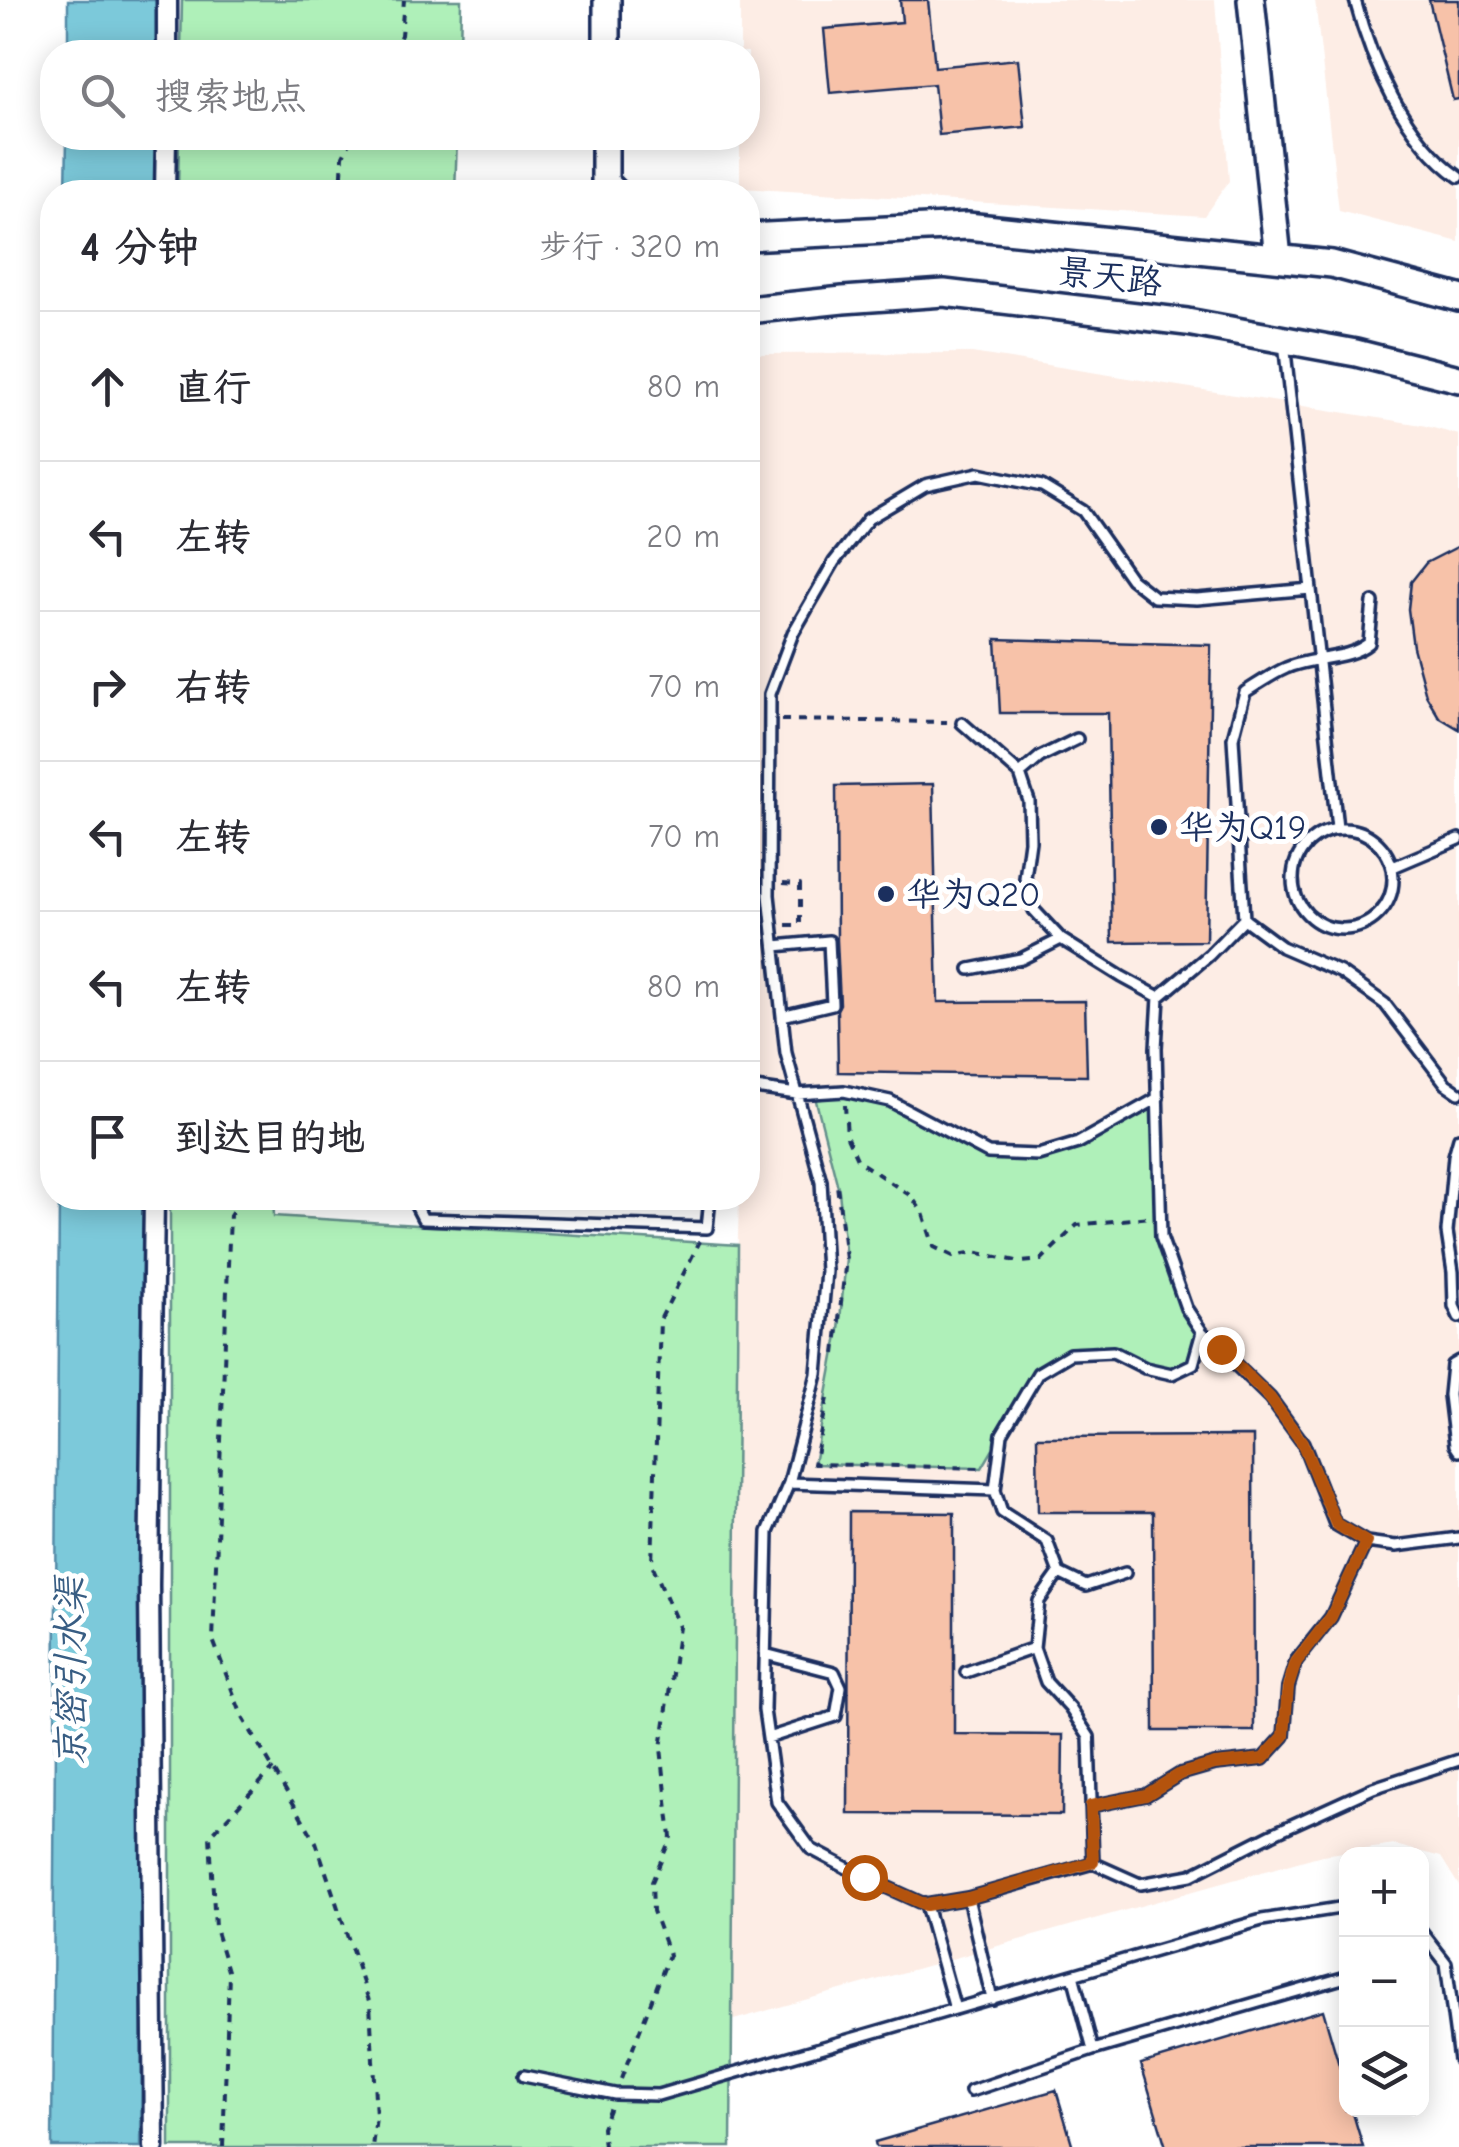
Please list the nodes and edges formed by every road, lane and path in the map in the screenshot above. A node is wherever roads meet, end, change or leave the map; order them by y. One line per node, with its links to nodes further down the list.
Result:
1 (167, 0): 6 (street)
2 (404, 0): 7 (path)
3 (607, 0): 8 (street)
4 (1251, 0): 17 (street)
5 (1355, 0): 12 (lane)
6 (166, 40)
7 (399, 40)
8 (606, 40)
9 (166, 150): 13 (street)
10 (347, 150): 14 (path)
11 (605, 150): 15 (street)
12 (1459, 176)
13 (166, 180)
14 (342, 180)
15 (605, 180)
16 (760, 236): 17 (street, 景天路)
17 (1278, 258): 18 (street, 景天路)
18 (1459, 298)
19 (760, 309): 20 (street, 景天路)
20 (1284, 339): 21 (street, 景天路); 22 (lane)
21 (1459, 379)
22 (1311, 589): 24 (lane); 25 (lane)
23 (1373, 602): 24 (lane)
24 (1318, 658): 29 (lane); 34 (lane)
25 (770, 720): 26 (path); 36 (lane)
26 (962, 722): 28 (lane)
27 (1078, 739): 28 (lane)
28 (1020, 774): 35 (lane)
29 (1337, 828): 31 (lane); 31 (lane)
30 (1459, 839): 31 (lane)
31 (1394, 866)
32 (784, 897): 33 (path)
33 (785, 911)
34 (1244, 919): 38 (lane); 42 (lane)
35 (1061, 939): 37 (lane); 38 (lane)
36 (775, 946): 39 (lane); 39 (lane)
37 (970, 969)
38 (1160, 997): 44 (lane)
39 (782, 1016): 43 (lane)
40 (760, 1089): 43 (lane)
41 (844, 1091): 43 (lane); 44 (lane); 51 (path)
42 (1459, 1093)
43 (797, 1094): 60 (lane)
44 (1158, 1098): 51 (lane)
45 (1459, 1138): 53 (lane)
46 (834, 1174): 55 (path)
47 (154, 1210): 87 (street)
48 (232, 1210): 71 (path)
49 (418, 1210): 52 (lane)
50 (709, 1210): 52 (lane)
51 (1160, 1216): 54 (lane)
52 (707, 1228): 86 (path)
53 (1459, 1317)
54 (1202, 1332): 58 (lane); 63 (lane)
55 (834, 1362)
56 (1459, 1362): 59 (lane)
57 (828, 1395): 58 (path)
58 (1002, 1434): 61 (lane)
59 (1459, 1451)
60 (789, 1483): 61 (lane); 67 (lane)
61 (994, 1490): 64 (lane)
62 (1459, 1538): 63 (lane)
63 (1366, 1542): 72 (lane)
64 (1059, 1573): 65 (lane); 66 (lane)
65 (1125, 1573)
66 (1034, 1648): 68 (lane); 72 (lane)
67 (765, 1654): 69 (lane); 69 (lane)
68 (966, 1672)
69 (768, 1738): 75 (lane)
70 (1459, 1760): 73 (lane)
71 (273, 1769): 88 (path); 89 (path)
72 (1091, 1806): 73 (lane)
73 (1093, 1862): 74 (lane)
74 (968, 1898): 75 (lane); 80 (lane)
75 (926, 1905): 81 (lane)
76 (1339, 1908): 78 (lane)
77 (1426, 1937): 83 (lane)
78 (1073, 1975): 80 (lane); 82 (lane)
79 (1339, 1979): 82 (lane)
80 (992, 1999): 81 (lane)
81 (954, 2010): 86 (lane)
82 (1093, 2050): 85 (lane)
83 (1459, 2060)
84 (524, 2076): 86 (lane)
85 (971, 2091)
86 (615, 2094): 90 (path)
87 (154, 2147)
88 (223, 2147)
89 (372, 2147)
90 (604, 2147)

